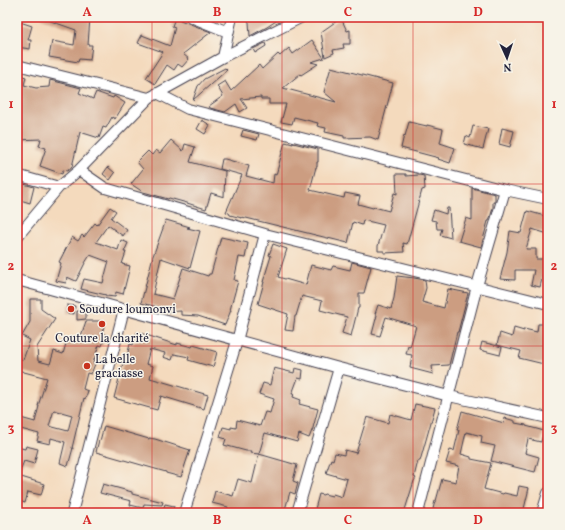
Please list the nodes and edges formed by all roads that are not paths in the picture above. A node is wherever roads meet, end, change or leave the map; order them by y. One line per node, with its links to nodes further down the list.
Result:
1 (191, 17): 4 (street)
2 (232, 17): 4 (street)
3 (302, 17): 5 (street)
4 (228, 32): 5 (street)
5 (223, 57): 7 (street)
6 (17, 65): 7 (street)
7 (153, 96): 8 (street); 11 (street)
8 (79, 170): 10 (street); 13 (street)
9 (17, 175): 10 (street)
10 (59, 187): 14 (street)
11 (505, 190): 12 (street); 16 (street)
12 (548, 199)
13 (265, 234): 16 (street); 19 (street)
14 (17, 236)
15 (17, 280): 18 (street)
16 (477, 286): 17 (street); 21 (street)
17 (548, 304)
18 (124, 309): 19 (street); 24 (street)
19 (237, 341): 20 (street); 25 (street)
20 (339, 368): 21 (street); 26 (street)
21 (449, 396): 22 (street); 27 (street)
22 (548, 418)
23 (548, 493): 28 (street)
24 (72, 513)
25 (184, 513)
26 (297, 513)
27 (418, 513)
28 (542, 513)

